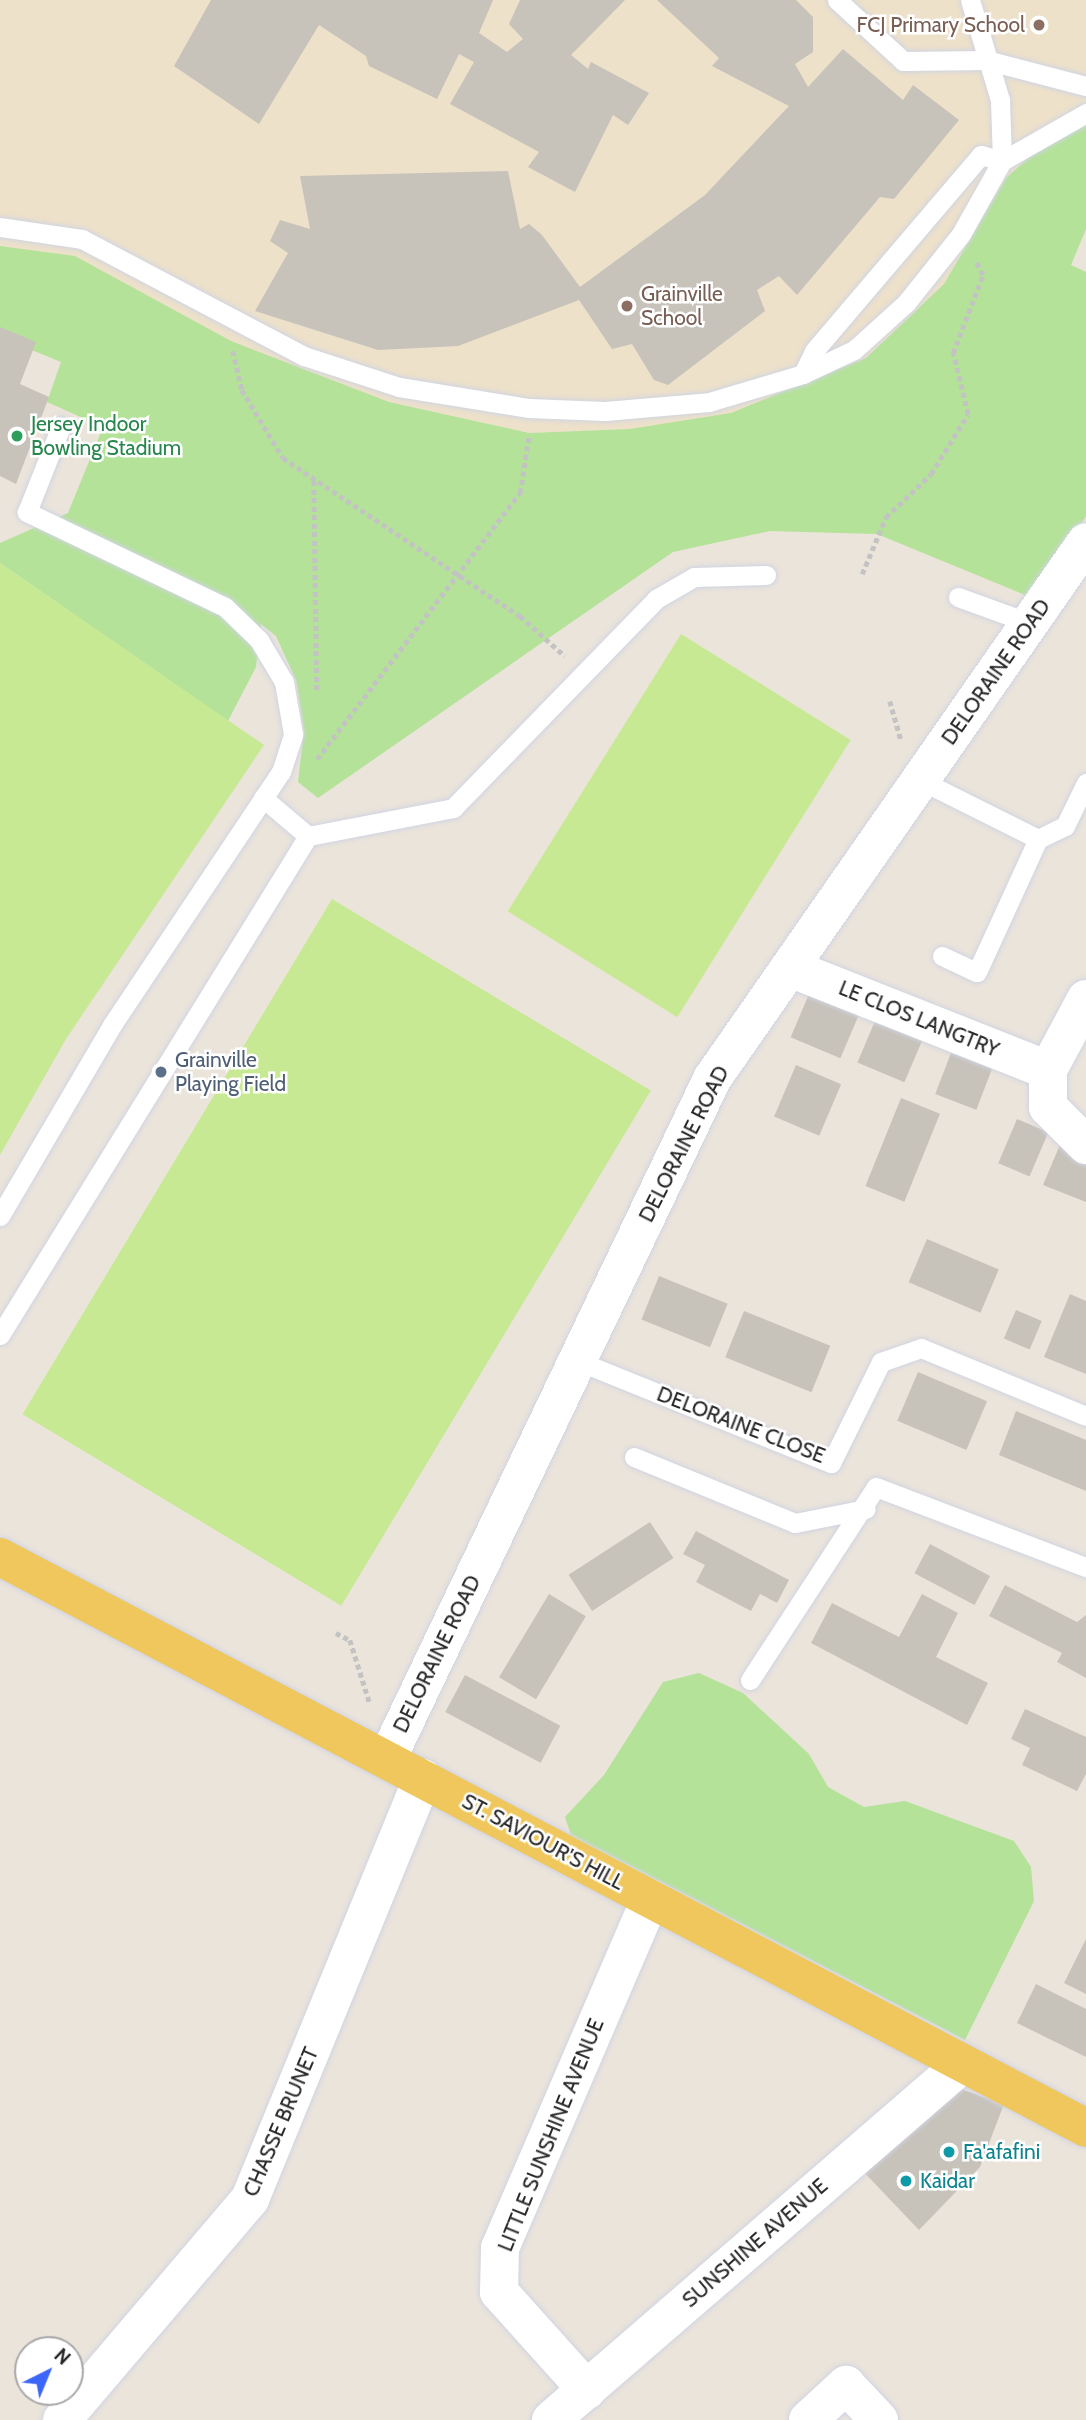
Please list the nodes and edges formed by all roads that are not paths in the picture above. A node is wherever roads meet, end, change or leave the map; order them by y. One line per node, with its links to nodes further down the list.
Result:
1 (837, 0): 3 (lane)
2 (971, 0): 3 (lane)
3 (986, 60): 4 (lane); 6 (lane)
4 (1086, 86)
5 (1086, 113): 6 (lane)
6 (1002, 161): 8 (lane); 8 (lane)
7 (0, 227): 8 (lane)
8 (803, 374)
9 (61, 426): 16 (lane)
10 (1082, 557): 13 (street, DELORAINE ROAD)
11 (766, 575): 17 (lane)
12 (958, 597): 13 (lane)
13 (1030, 623): 14 (street, DELORAINE ROAD)
14 (920, 780): 18 (lane); 20 (street, DELORAINE ROAD)
15 (1086, 783): 18 (lane)
16 (263, 799): 17 (lane); 24 (lane)
17 (308, 836): 25 (lane)
18 (1038, 839): 19 (lane)
19 (942, 956)
20 (790, 968): 22 (street, LE CLOS LANGTRY); 26 (street, DELORAINE ROAD)
21 (1086, 999): 22 (street)
22 (1048, 1070): 23 (street)
23 (1086, 1145)
24 (0, 1216)
25 (0, 1335)
26 (578, 1361): 27 (lane, DELORAINE CLOSE); 33 (street, DELORAINE ROAD)
27 (1086, 1416)
28 (634, 1457): 29 (lane)
29 (866, 1509): 31 (lane); 32 (lane)
30 (0, 1557): 33 (main road, ST. SAVIOUR'S HILL)
31 (1086, 1567)
32 (750, 1680)
33 (387, 1759): 34 (main road, ST. SAVIOUR'S HILL)
34 (423, 1778): 35 (main road, ST. SAVIOUR'S HILL); 39 (street, CHASSE BRUNET)
35 (650, 1899): 36 (main road, ST. SAVIOUR'S HILL); 38 (street, LITTLE SUNSHINE AVENUE)
36 (959, 2067): 37 (main road, ST. SAVIOUR'S HILL); 38 (street, SUNSHINE AVENUE)
37 (1086, 2128)
38 (587, 2390): 40 (street, SUNSHINE AVENUE)
39 (62, 2420)
40 (551, 2420)
41 (808, 2420): 42 (street)
42 (879, 2420)

